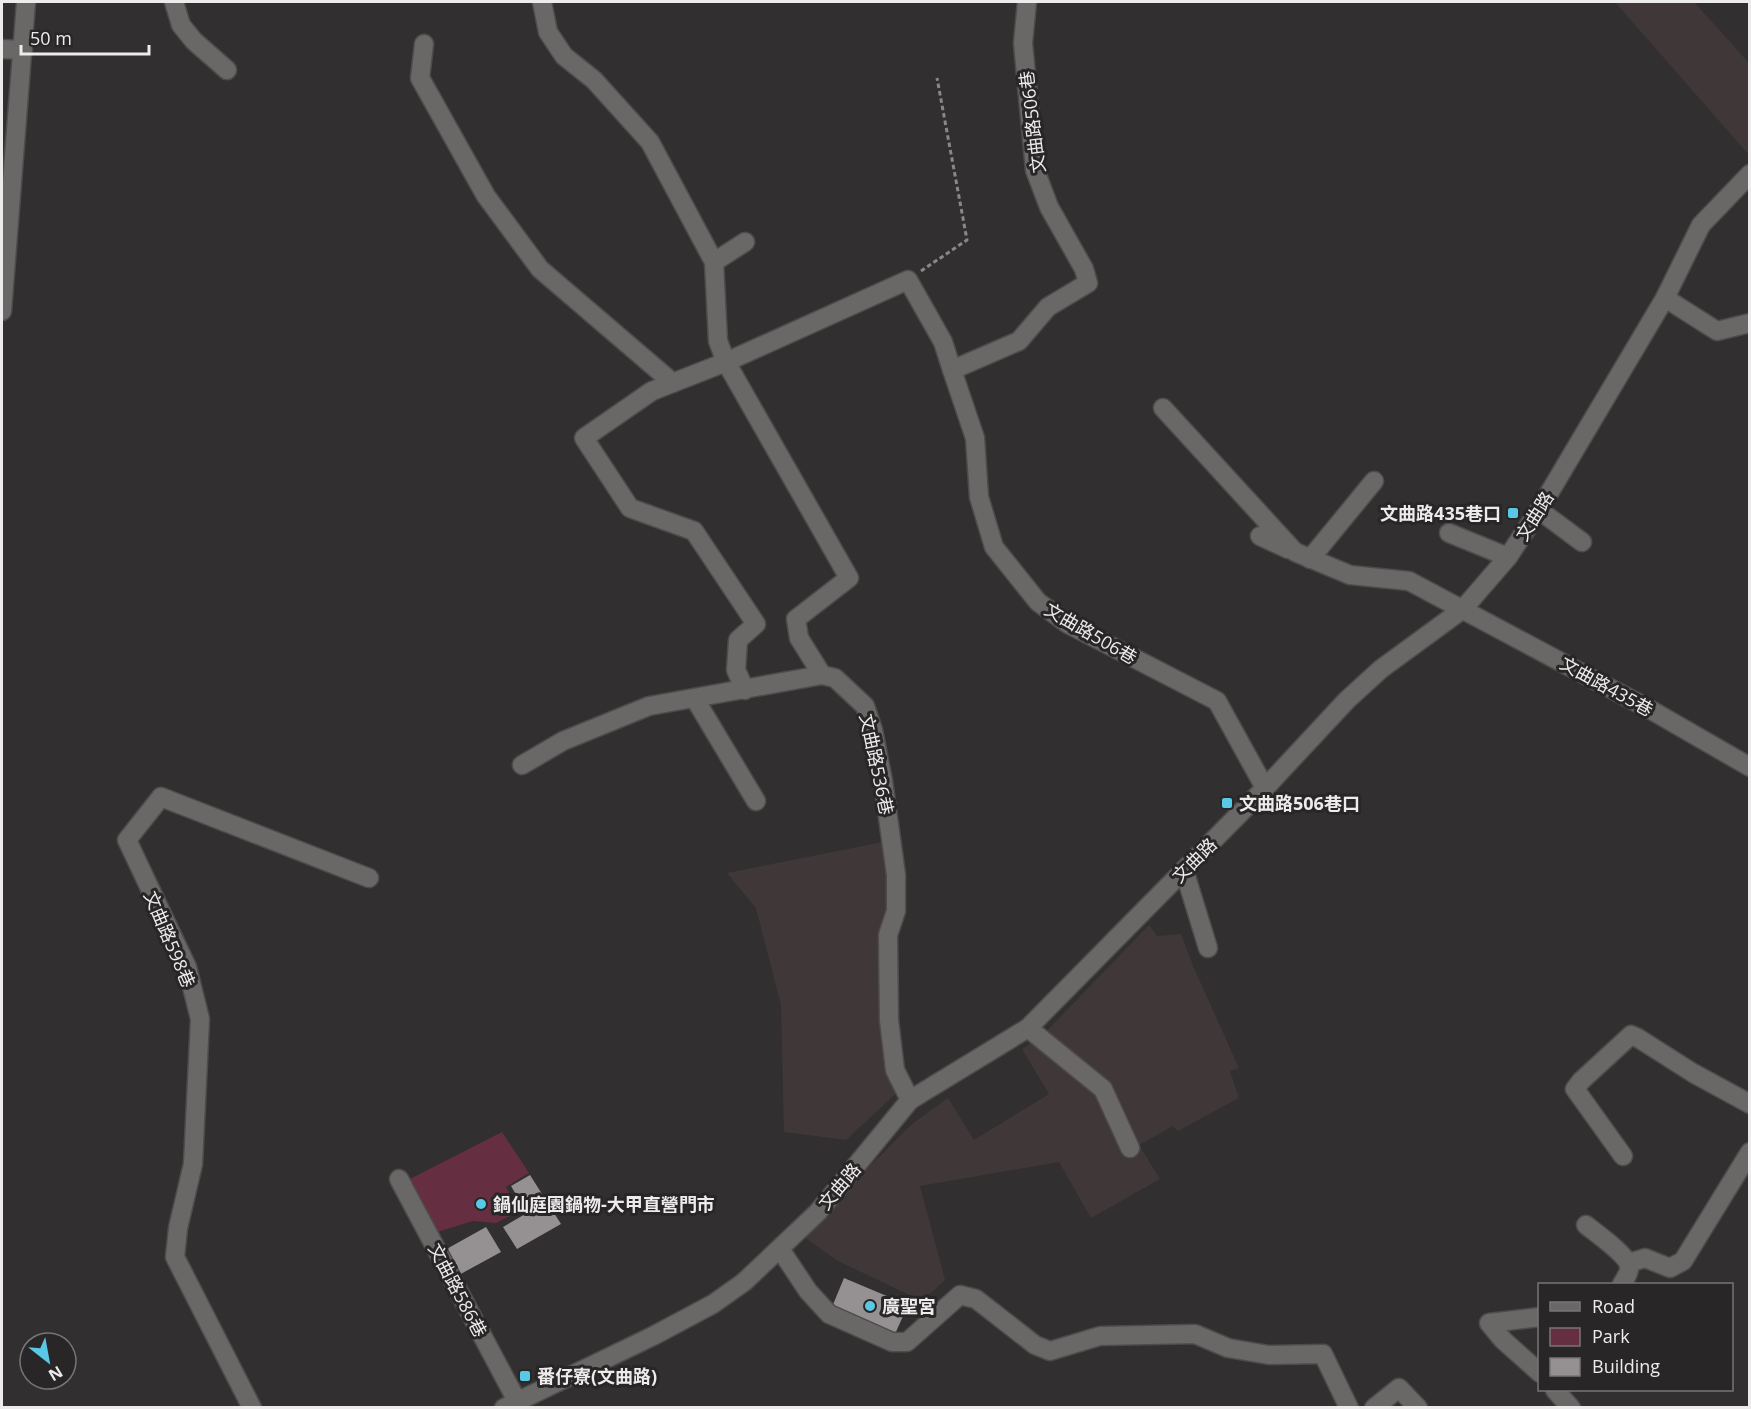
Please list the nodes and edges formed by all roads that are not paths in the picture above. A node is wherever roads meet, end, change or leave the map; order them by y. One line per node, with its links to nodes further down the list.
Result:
1 (26, 2): 7 (street)
2 (174, 2): 8 (street)
3 (542, 2): 11 (street)
4 (1027, 2): 16 (street, 文曲路506巷)
5 (424, 44): 17 (street)
6 (2, 49): 7 (street)
7 (23, 50): 13 (street)
8 (227, 70)
9 (1749, 174): 12 (street, 文曲路)
10 (745, 243): 11 (street)
11 (714, 262): 15 (street, 文曲路536巷)
12 (1665, 298): 14 (street); 20 (street, 文曲路)
13 (2, 310)
14 (1749, 323)
15 (726, 362): 16 (street, 文曲路506巷); 17 (street); 27 (street, 文曲路536巷)
16 (952, 370): 32 (street, 文曲路506巷)
17 (673, 383): 28 (street)
18 (1163, 408): 24 (street)
19 (1374, 481): 24 (street)
20 (1539, 510): 23 (street); 25 (street, 文曲路)
21 (1449, 533): 25 (street)
22 (1260, 536): 24 (street, 文曲路435巷)
23 (1582, 542)
24 (1303, 555): 26 (street, 文曲路435巷)
25 (1508, 557): 26 (street, 文曲路)
26 (1463, 609): 31 (street, 文曲路435巷); 32 (street, 文曲路)
27 (822, 675): 28 (street); 38 (street, 文曲路536巷)
28 (745, 690): 29 (street)
29 (694, 699): 30 (street); 33 (street)
30 (522, 765)
31 (1749, 767)
32 (1265, 788): 34 (street, 文曲路)
33 (756, 801)
34 (1184, 870): 36 (street); 37 (street, 文曲路)
35 (369, 878): 52 (street, 文曲路598巷)
36 (1208, 948)
37 (1028, 1028): 38 (street, 文曲路); 40 (street)
38 (910, 1100): 45 (street, 文曲路)
39 (1749, 1104): 42 (street)
40 (1130, 1148)
41 (1749, 1152): 46 (street)
42 (1623, 1156)
43 (399, 1179): 51 (street, 文曲路586巷)
44 (1586, 1225): 46 (street)
45 (780, 1249): 51 (street, 文曲路); 53 (street)
46 (1629, 1263): 47 (street)
47 (1623, 1283)
48 (1538, 1317): 49 (street)
49 (1538, 1372)
50 (1557, 1391): 56 (street)
51 (510, 1404)
52 (252, 1407)
53 (1349, 1407)
54 (1374, 1407): 55 (street)
55 (1418, 1407)
56 (1571, 1407)

